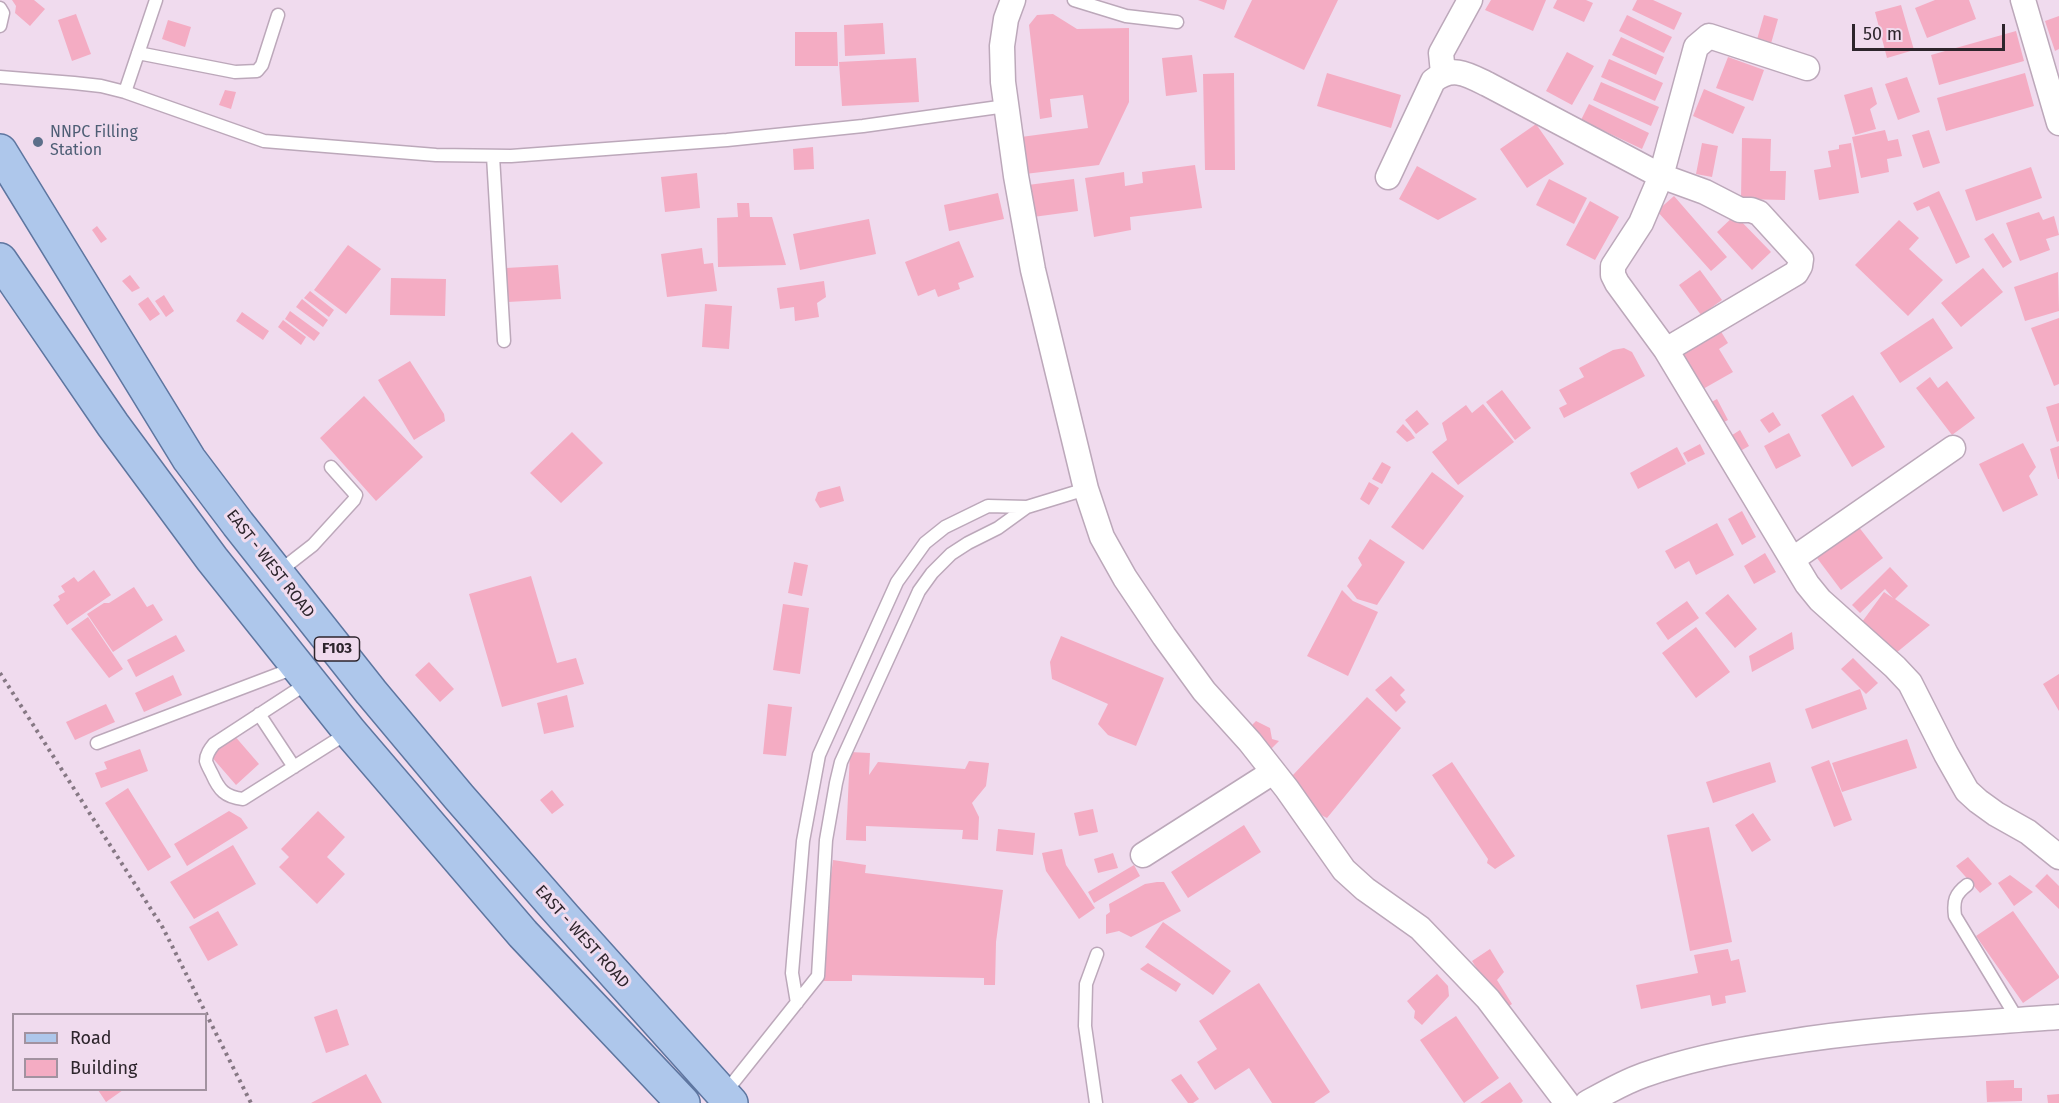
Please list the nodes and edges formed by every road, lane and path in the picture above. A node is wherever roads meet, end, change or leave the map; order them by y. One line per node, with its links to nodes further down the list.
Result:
1 (156, 0): 10 (lane)
2 (1013, 0): 15 (street)
3 (1074, 0): 8 (lane)
4 (1470, 0): 12 (street)
5 (2023, 0): 16 (street)
6 (0, 8): 9 (lane)
7 (278, 15): 10 (lane)
8 (1176, 22)
9 (0, 26)
10 (138, 53): 14 (lane)
11 (1807, 68): 19 (street)
12 (1443, 73): 19 (street); 20 (street)
13 (0, 77): 14 (lane)
14 (125, 92): 18 (lane)
15 (1006, 106): 18 (lane); 26 (street)
16 (2059, 123)
17 (0, 151): 29 (main road, EAST - WEST ROAD / F103)
18 (493, 156): 22 (lane)
19 (1660, 176): 23 (street); 23 (street)
20 (1388, 177)
21 (0, 260): 31 (main road, F103)
22 (504, 341)
23 (1666, 350): 28 (street)
24 (1953, 448): 28 (street)
25 (331, 467): 29 (lane)
26 (1086, 489): 27 (lane); 38 (street)
27 (1027, 507): 32 (lane); 33 (lane)
28 (1793, 559): 40 (street)
29 (276, 573): 48 (main road, EAST - WEST ROAD / F103)
30 (0, 673): 44 (path)
31 (304, 674): 34 (lane); 35 (main road, F103); 36 (lane)
32 (846, 696): 33 (lane); 43 (lane)
33 (867, 704): 43 (lane)
34 (259, 714): 37 (lane); 37 (lane)
35 (350, 732): 37 (lane); 50 (main road, F103)
36 (97, 742)
37 (294, 767)
38 (1273, 772): 39 (street); 52 (street)
39 (1143, 855)
40 (2059, 856)
41 (1967, 885): 47 (lane)
42 (1097, 954): 51 (lane)
43 (797, 1004): 48 (lane)
44 (206, 1013)
45 (207, 1016): 49 (path)
46 (2059, 1017): 47 (street)
47 (2018, 1020): 53 (street)
48 (727, 1098)
49 (251, 1103)
50 (682, 1103)
51 (1096, 1103)
52 (1567, 1103)
53 (1587, 1103)

